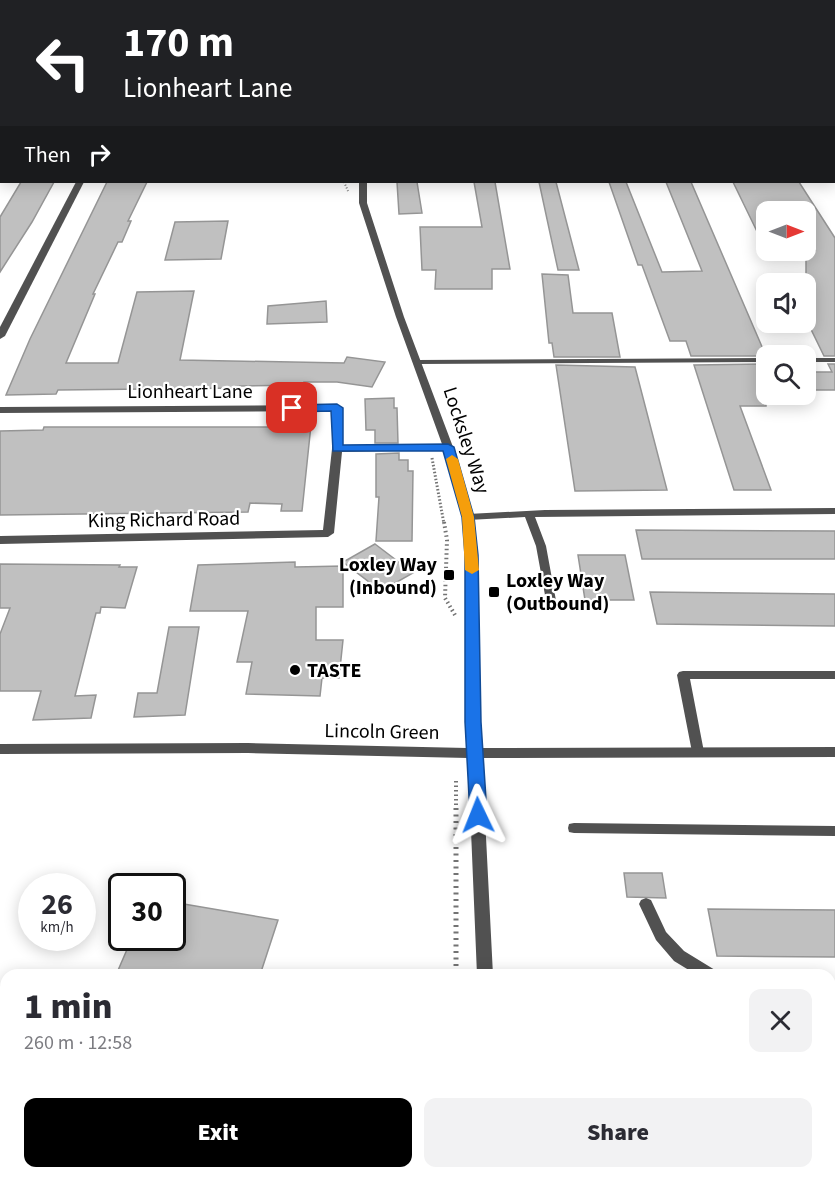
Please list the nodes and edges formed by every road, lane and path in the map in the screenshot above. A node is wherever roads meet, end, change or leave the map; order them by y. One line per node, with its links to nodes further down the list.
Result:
1 (79, 183): 3 (street)
2 (363, 183): 7 (street, Locksley Way)
3 (0, 336)
4 (756, 360): 7 (lane)
5 (816, 360): 6 (lane)
6 (835, 360)
7 (417, 362): 10 (street, Locksley Way)
8 (0, 410): 11 (street, Lionheart Lane)
9 (430, 447): 10 (street); 11 (street); 17 (path)
10 (448, 447): 14 (street, Locksley Way)
11 (337, 448): 15 (street, King Richard Road)
12 (835, 511): 13 (lane)
13 (529, 514): 14 (lane); 16 (lane)
14 (468, 517): 20 (street, Locksley Way)
15 (0, 540)
16 (552, 606)
17 (455, 622)
18 (835, 675): 21 (lane)
19 (0, 748): 23 (street, Lincoln Green)
20 (476, 752): 21 (street, Lincoln Green); 23 (street, Lincoln Green); 28 (street, Locksley Way)
21 (698, 752): 22 (street, Lincoln Green)
22 (835, 752)
23 (460, 753): 27 (path)
24 (574, 828): 25 (lane)
25 (835, 831)
26 (646, 904): 29 (lane)
27 (456, 969)
28 (485, 969)
29 (700, 969)

